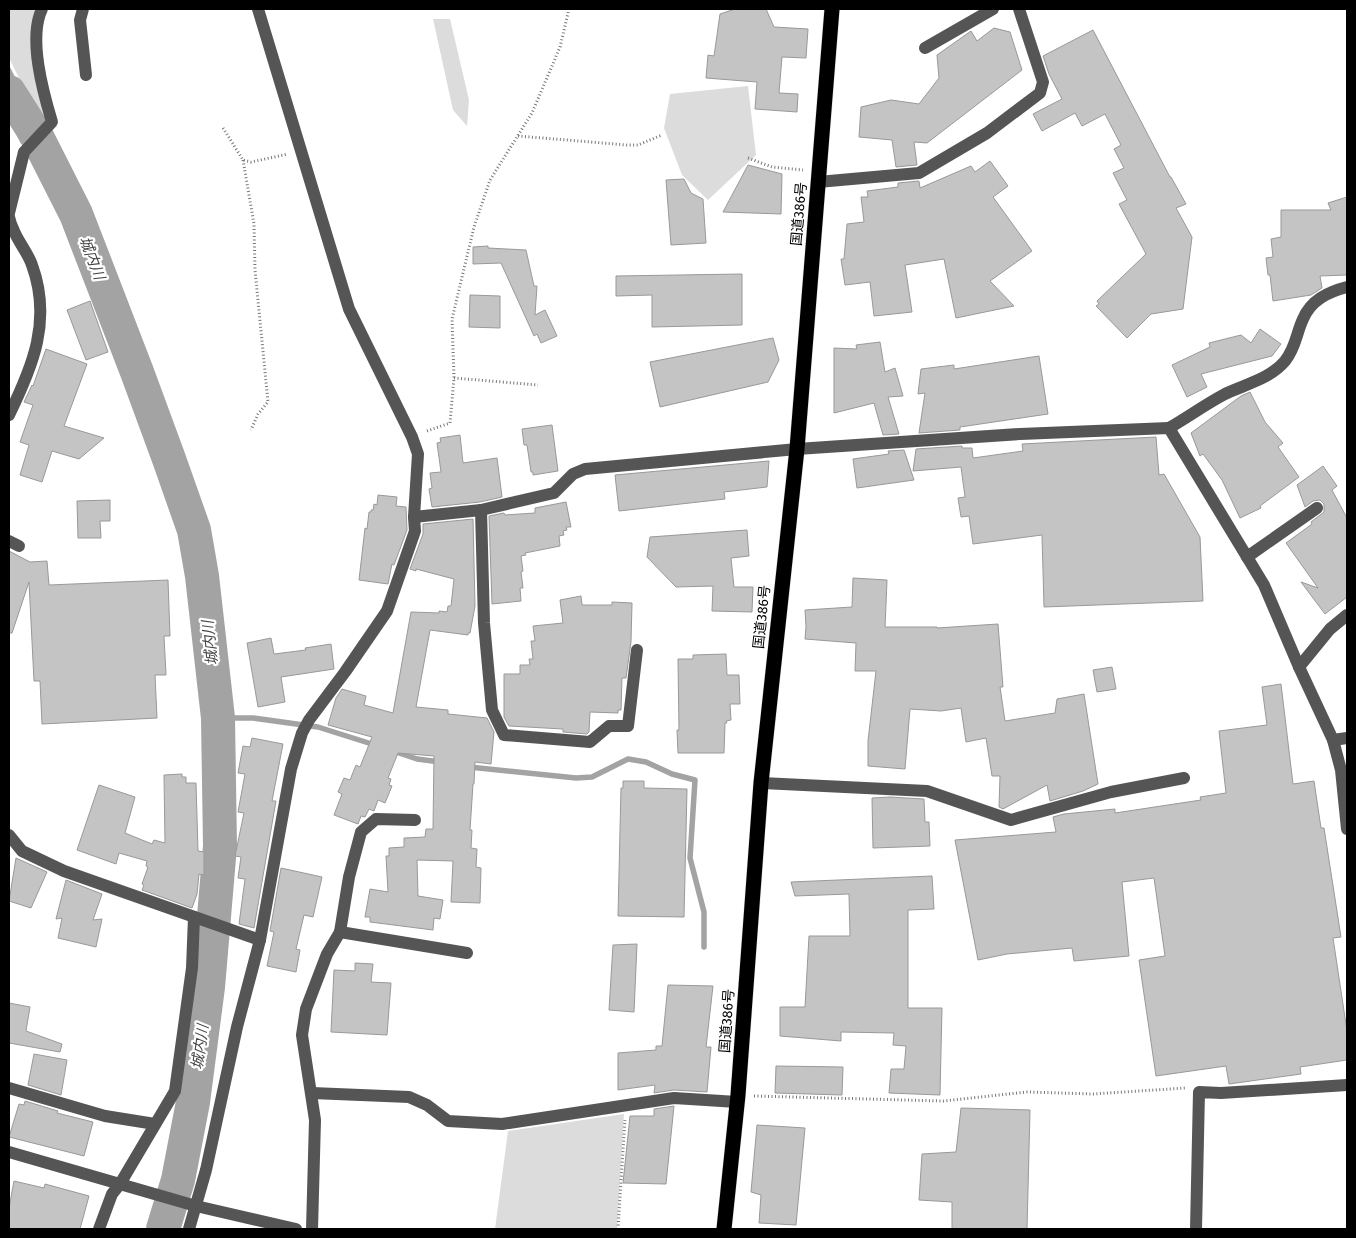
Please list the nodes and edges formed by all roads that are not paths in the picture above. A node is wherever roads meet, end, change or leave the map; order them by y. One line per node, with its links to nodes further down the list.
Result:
1 (42, 9): 10 (street)
2 (83, 9): 8 (street)
3 (258, 9): 19 (street)
4 (832, 9): 9 (highway, 国道386号)
5 (993, 9): 7 (street)
6 (1019, 9): 9 (street)
7 (925, 48)
8 (86, 75)
9 (818, 182): 16 (highway, 国道386号)
10 (9, 213)
11 (9, 217): 13 (street)
12 (1347, 288): 15 (street)
13 (12, 399): 14 (street)
14 (9, 416)
15 (1169, 428): 16 (street); 20 (street)
16 (796, 449): 18 (street); 27 (highway, 国道386号)
17 (1318, 508): 20 (street)
18 (481, 510): 19 (street); 22 (street)
19 (414, 516): 34 (street)
20 (1247, 557): 23 (street)
21 (1347, 615): 23 (street)
22 (637, 650)
23 (1299, 667): 25 (street)
24 (1347, 738): 25 (street)
25 (1334, 740): 28 (street)
26 (1184, 778): 27 (street)
27 (761, 783): 39 (highway, 国道386号)
28 (1346, 799): 30 (street)
29 (415, 820): 33 (street)
30 (1347, 829)
31 (9, 835): 32 (street)
32 (197, 918): 34 (street); 40 (street)
33 (340, 932): 35 (street); 38 (street)
34 (260, 940): 43 (street)
35 (467, 953)
36 (1347, 1085): 49 (street)
37 (9, 1088): 40 (street)
38 (312, 1094): 39 (street); 47 (street)
39 (738, 1098): 48 (highway, 国道386号)
40 (155, 1124): 42 (street)
41 (9, 1152): 42 (street)
42 (120, 1184): 43 (street); 44 (street)
43 (196, 1206): 45 (street); 46 (street)
44 (99, 1229)
45 (189, 1229)
46 (296, 1229)
47 (312, 1229)
48 (724, 1229)
49 (1196, 1229)

